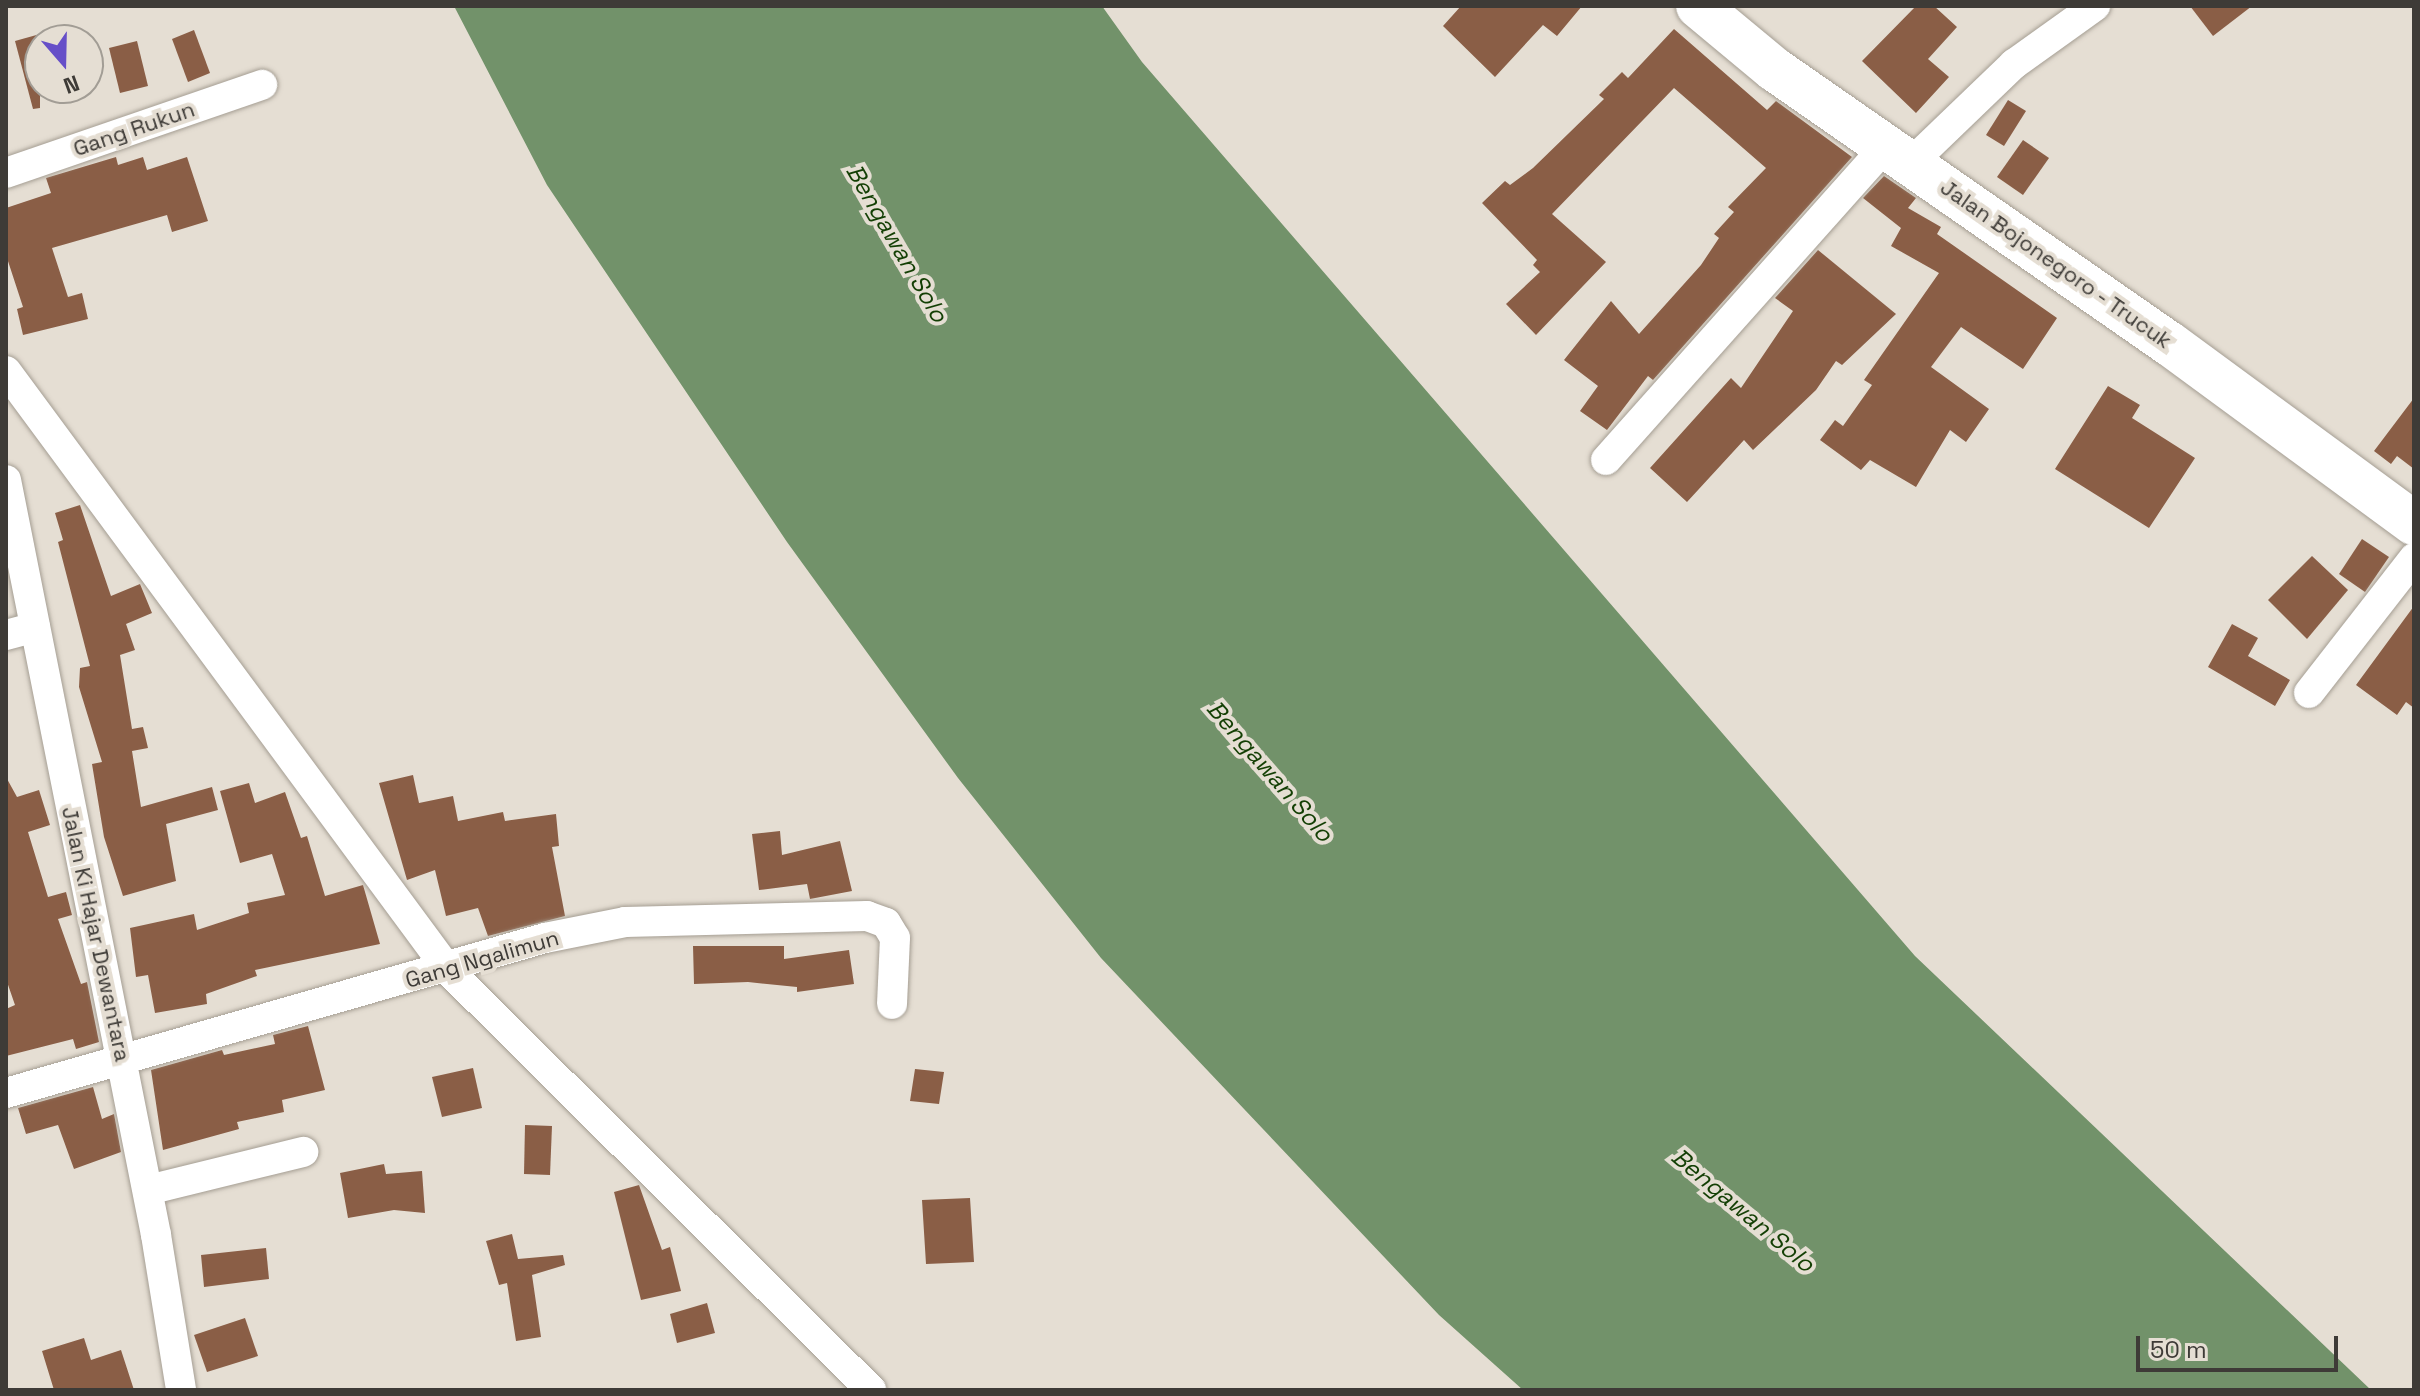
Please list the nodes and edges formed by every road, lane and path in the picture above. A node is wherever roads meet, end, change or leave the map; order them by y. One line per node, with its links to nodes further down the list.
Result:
1 (1698, 6): 4 (street, Jalan Bojonegoro - Trucuk)
2 (2095, 6): 4 (street)
3 (262, 85): 5 (street, Gang Rukun)
4 (1898, 155): 7 (street); 9 (street, Jalan Bojonegoro - Trucuk)
5 (6, 173)
6 (6, 371): 13 (street)
7 (1606, 460)
8 (6, 480): 11 (street, Jalan Ki Hajar Dewantara)
9 (2414, 523)
10 (2414, 558): 12 (street)
11 (20, 631): 15 (street, Jalan Ki Hajar Dewantara)
12 (2309, 693)
13 (449, 971): 14 (street, Gang Ngalimun); 15 (street, Gang Ngalimun); 20 (street)
14 (892, 1004)
15 (122, 1057): 16 (street, Gang Ngalimun); 18 (street, Jalan Ki Hajar Dewantara)
16 (6, 1093)
17 (303, 1152): 18 (street)
18 (148, 1190): 19 (street, Jalan Ki Hajar Dewantara)
19 (181, 1390)
20 (871, 1390)

